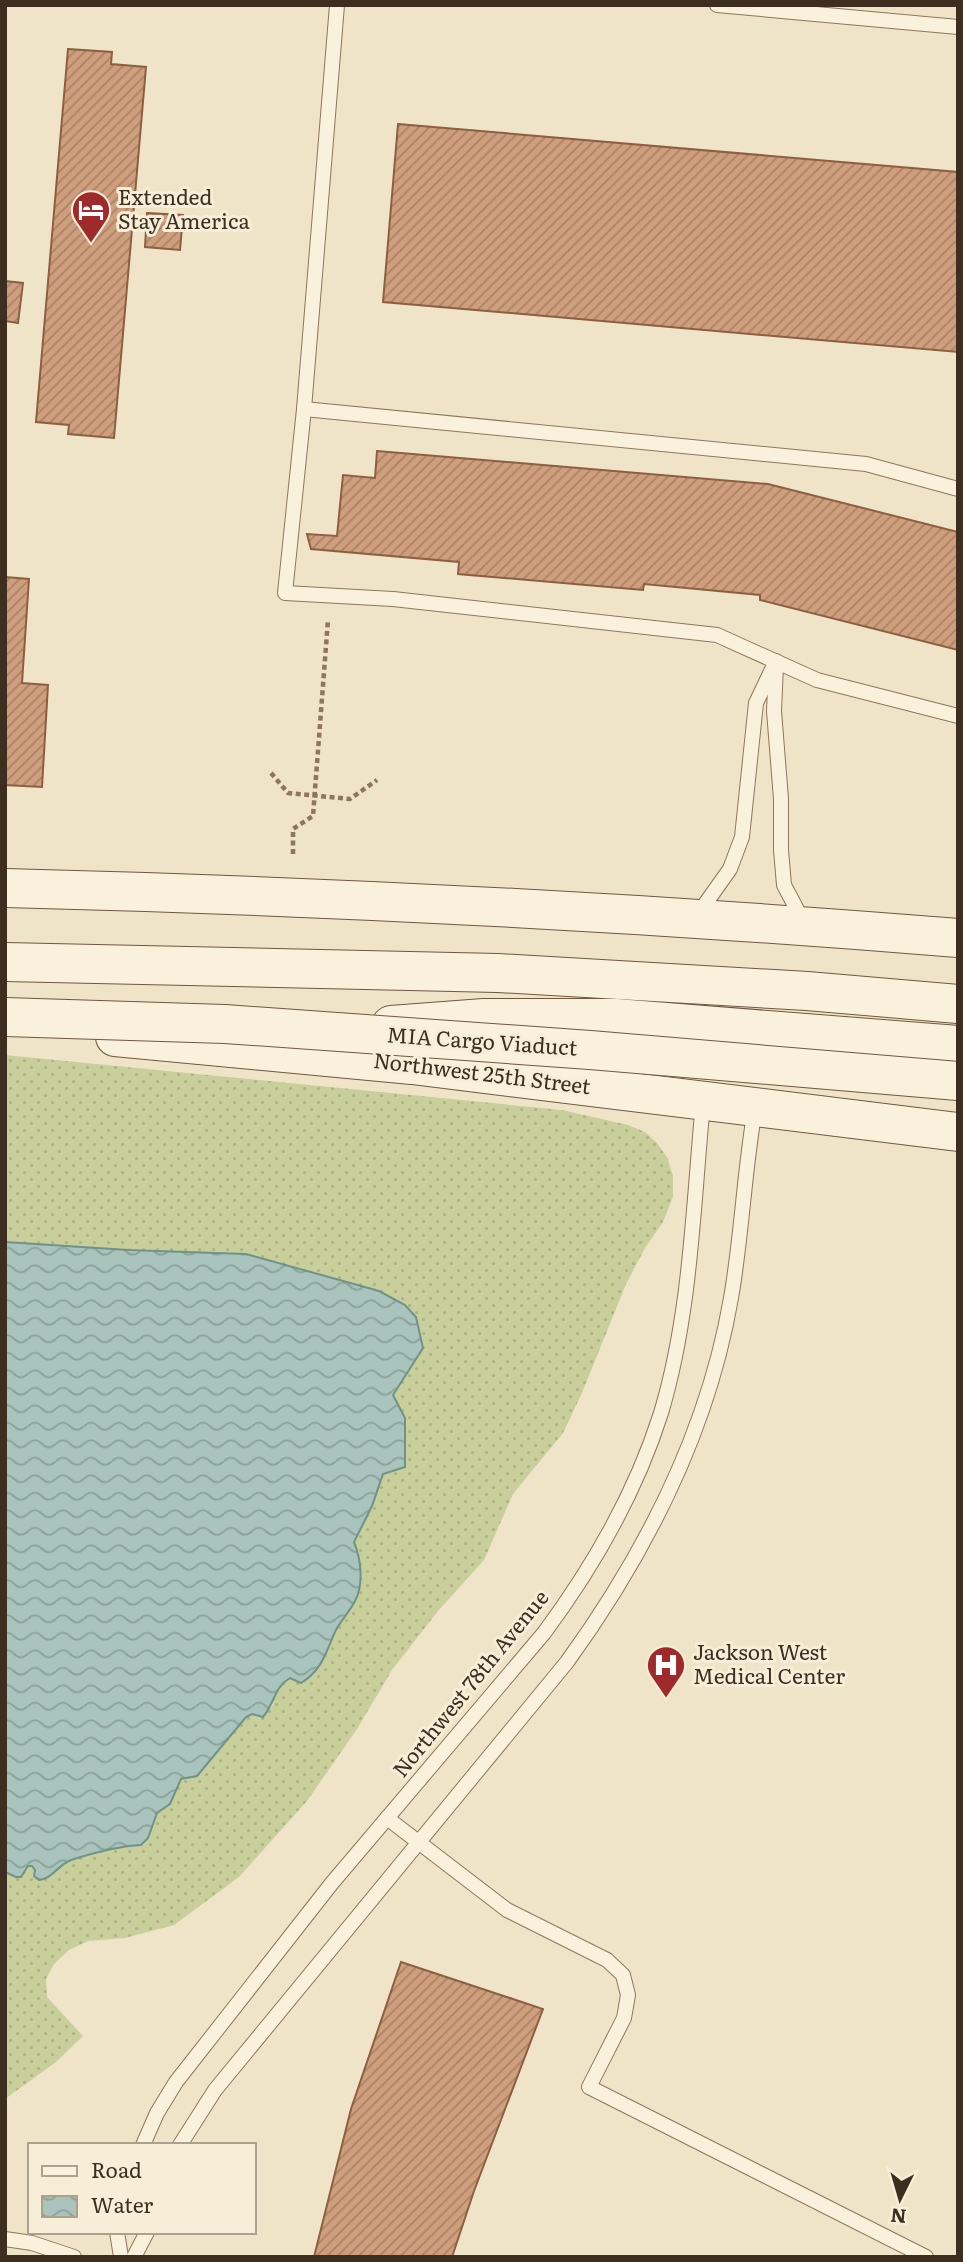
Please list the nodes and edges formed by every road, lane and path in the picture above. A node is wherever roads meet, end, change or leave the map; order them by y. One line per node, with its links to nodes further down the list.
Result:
1 (337, 5): 4 (lane)
2 (717, 5): 3 (lane)
3 (958, 26)
4 (304, 409): 5 (lane); 7 (lane)
5 (958, 489)
6 (322, 619): 11 (path)
7 (776, 661): 8 (lane); 14 (lane); 15 (lane)
8 (958, 716)
9 (271, 773): 11 (path)
10 (377, 780): 11 (path)
11 (315, 796): 12 (path)
12 (293, 854)
13 (5, 888): 14 (main road)
14 (695, 918): 15 (main road)
15 (805, 925): 16 (main road)
16 (958, 938)
17 (5, 962): 18 (main road)
18 (958, 1004)
19 (5, 1017): 23 (main road, MIA Cargo Viaduct, bridge)
20 (5, 1028): 22 (main road, Northwest 25th Street)
21 (958, 1045): 22 (main road)
22 (273, 1051): 24 (main road, Northwest 25th Street)
23 (958, 1082)
24 (704, 1101): 25 (main road, Northwest 25th Street); 27 (lane, Northwest 78th Avenue)
25 (755, 1107): 26 (main road, Northwest 25th Street); 28 (lane)
26 (958, 1132)
27 (387, 1818): 28 (lane); 29 (lane, Northwest 78th Avenue)
28 (418, 1842): 30 (lane); 37 (lane)
29 (143, 2143)
30 (181, 2143)
31 (117, 2234): 35 (lane)
32 (146, 2234): 36 (lane)
33 (5, 2239): 34 (lane)
34 (74, 2257)
35 (121, 2257)
36 (134, 2257)
37 (926, 2257)

